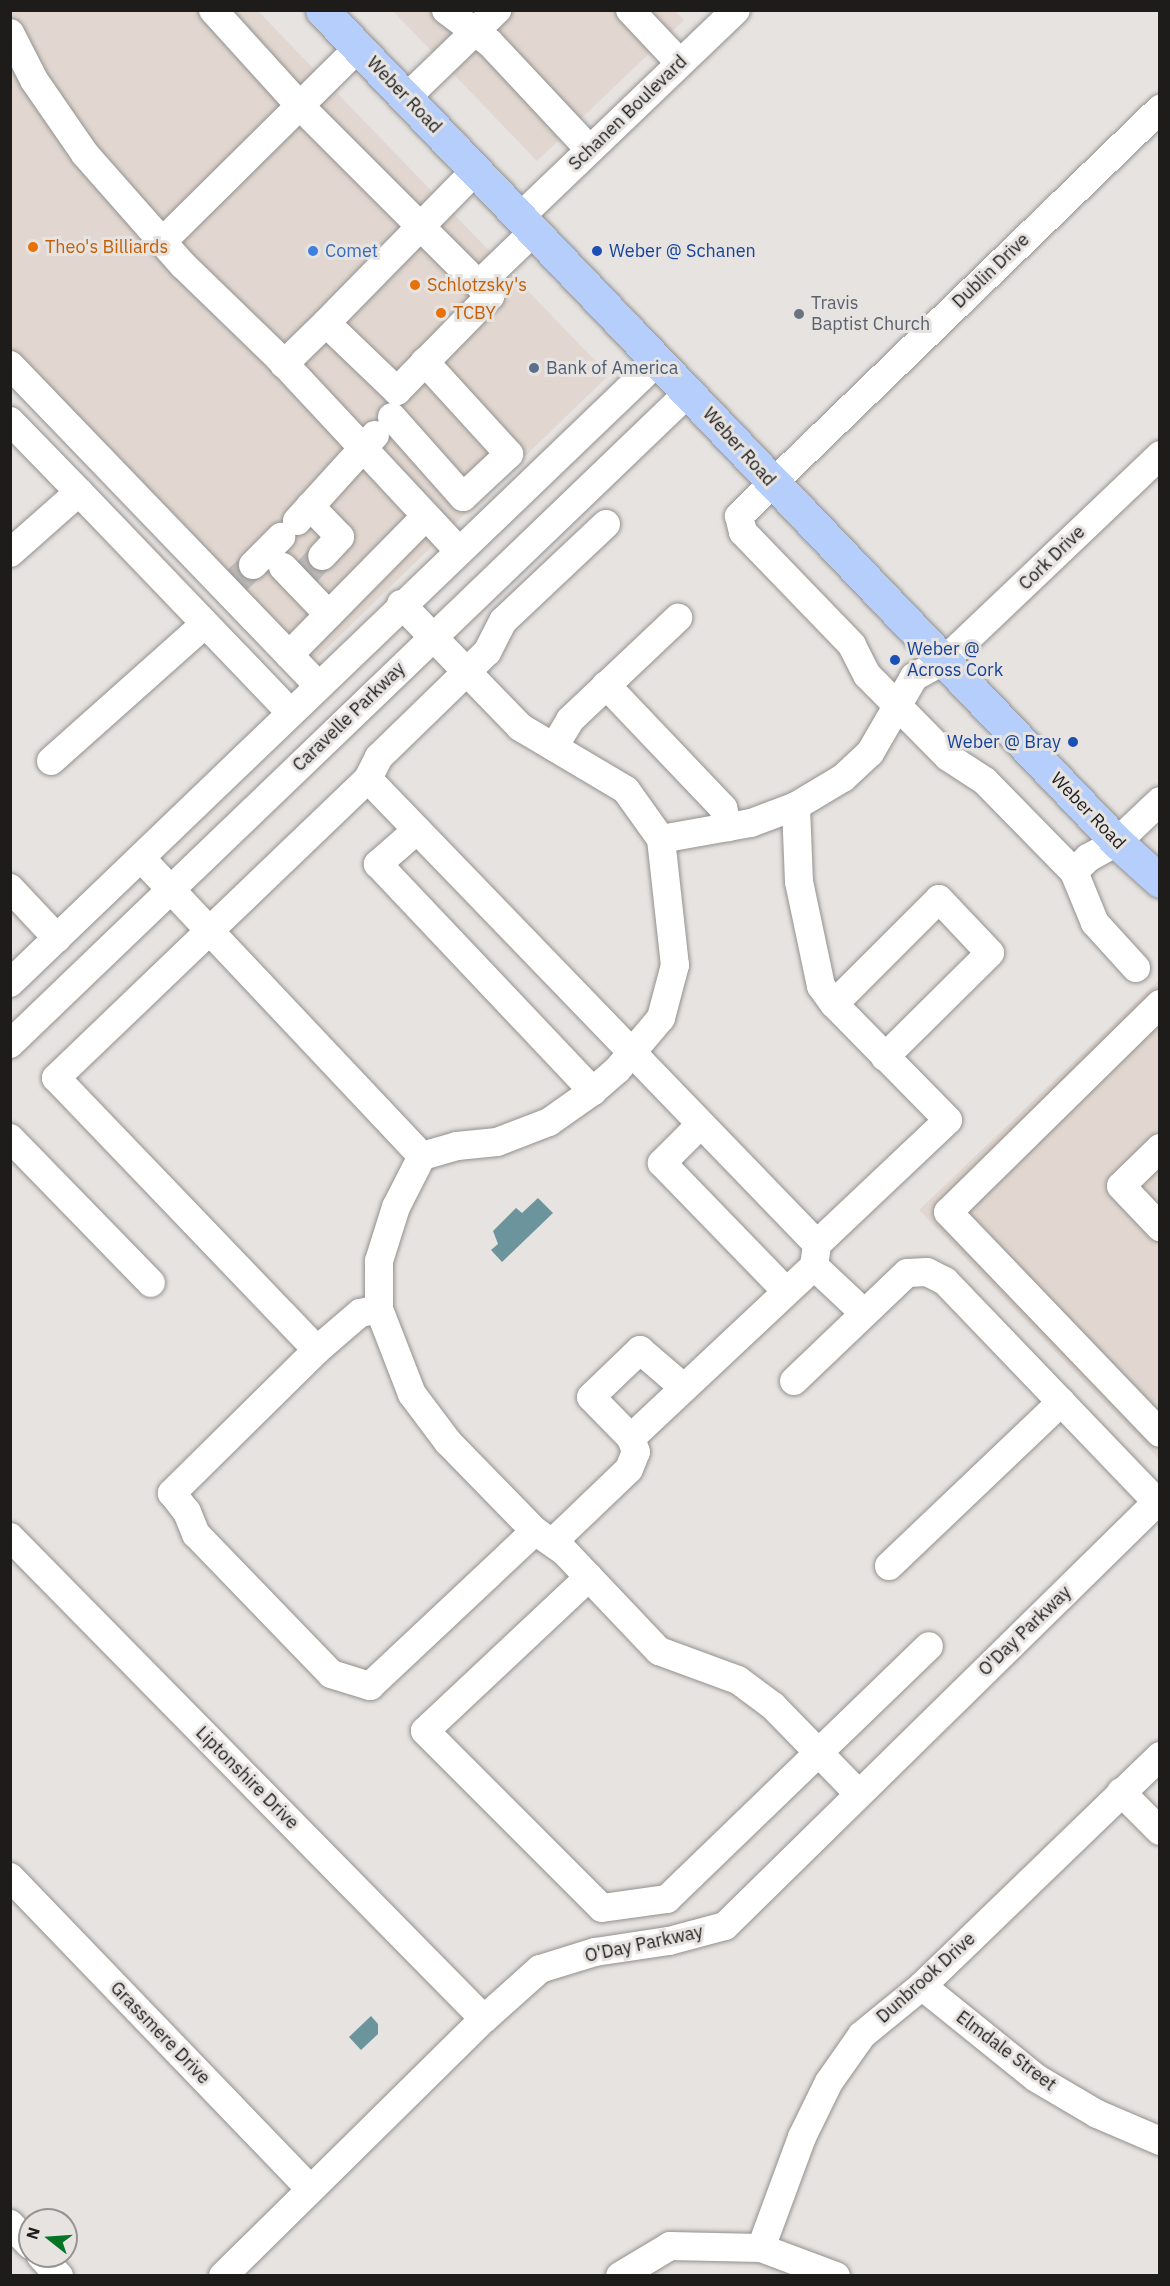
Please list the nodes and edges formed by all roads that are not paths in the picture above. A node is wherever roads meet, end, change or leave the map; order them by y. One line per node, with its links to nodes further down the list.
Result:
1 (213, 10): 12 (street)
2 (446, 10): 8 (street)
3 (497, 10): 8 (street)
4 (630, 10): 10 (street)
5 (326, 12): 9 (main road, Weber Road)
6 (730, 13): 10 (street, Schanen Boulevard)
7 (10, 33): 18 (street)
8 (476, 33): 11 (street); 14 (street)
9 (358, 48): 11 (main road, Weber Road); 12 (street)
10 (680, 63): 14 (street, Schanen Boulevard)
11 (406, 98): 15 (main road, Weber Road)
12 (300, 106): 17 (street); 18 (street)
13 (1160, 109): 31 (street, Dublin Drive)
14 (590, 150): 16 (street, Schanen Boulevard)
15 (476, 170): 16 (main road, Weber Road); 17 (street)
16 (527, 224): 19 (street, Schanen Boulevard); 21 (main road, Weber Road)
17 (420, 226): 19 (street); 20 (street)
18 (162, 242): 23 (street)
19 (479, 284): 22 (street)
20 (326, 323): 23 (street); 26 (street)
21 (658, 361): 25 (main road, Weber Road); 33 (street)
22 (425, 362): 26 (street); 30 (street)
23 (284, 364): 28 (street)
24 (10, 365): 38 (street)
25 (689, 392): 31 (main road, Weber Road); 43 (street, Caravelle Parkway)
26 (394, 404): 28 (street); 30 (street)
27 (10, 420): 32 (street)
28 (363, 448): 34 (street); 38 (street)
29 (1160, 455): 45 (street, Cork Drive)
30 (483, 479): 33 (street)
31 (772, 483): 45 (main road, Weber Road); 49 (street, Dublin Drive)
32 (79, 492): 37 (street); 42 (street)
33 (506, 504): 36 (street)
34 (426, 516): 36 (street); 40 (street)
35 (606, 524): 46 (street)
36 (458, 550): 39 (street)
37 (10, 552)
38 (279, 557): 40 (street); 44 (street)
39 (401, 604): 43 (street); 47 (street)
40 (329, 615): 44 (street)
41 (678, 618): 48 (street)
42 (206, 624): 50 (street); 52 (street)
43 (433, 636): 46 (street); 64 (street, Caravelle Parkway)
44 (289, 655): 47 (street)
45 (945, 660): 49 (street, Cork Drive); 59 (main road, Weber Road)
46 (467, 672): 51 (street); 53 (street)
47 (318, 685): 50 (street)
48 (606, 685): 51 (street); 56 (street)
49 (900, 704): 55 (street, Cork Drive); 61 (street)
50 (290, 712): 60 (street)
51 (554, 747): 58 (street)
52 (51, 761)
53 (368, 779): 57 (street); 65 (street)
54 (1160, 801): 59 (street)
55 (796, 806): 56 (street, Cork Drive); 69 (street)
56 (728, 827): 58 (street, Cork Drive)
57 (417, 830): 72 (street); 74 (street)
58 (661, 839): 72 (street)
59 (1117, 842): 61 (street); 62 (main road, Weber Road)
60 (141, 858): 64 (street); 66 (street)
61 (1074, 872): 67 (street)
62 (1160, 881)
63 (10, 888): 66 (street)
64 (170, 888): 65 (street); 71 (street, Caravelle Parkway)
65 (209, 929): 78 (street); 85 (street)
66 (57, 938): 68 (street)
67 (1136, 968)
68 (10, 983)
69 (834, 1004): 73 (street); 73 (street)
70 (1160, 1004): 89 (street)
71 (10, 1044)
72 (629, 1052): 74 (street); 75 (street)
73 (885, 1057): 80 (street)
74 (593, 1091): 78 (street)
75 (700, 1125): 80 (street); 82 (street)
76 (10, 1138): 81 (street)
77 (1160, 1148): 79 (street)
78 (422, 1156): 83 (street)
79 (1160, 1227)
80 (815, 1255): 82 (street); 84 (street)
81 (151, 1283)
82 (786, 1291): 87 (street)
83 (379, 1309): 85 (street); 92 (street)
84 (864, 1313): 86 (street); 88 (street)
85 (317, 1350): 92 (street)
86 (794, 1381)
87 (684, 1388): 90 (street); 90 (street)
88 (1061, 1402): 91 (street); 94 (street)
89 (1158, 1428)
90 (631, 1438): 92 (street)
91 (1158, 1500): 100 (street, O'Day Parkway)
92 (544, 1536): 95 (street)
93 (10, 1538): 104 (street, Liptonshire Drive)
94 (889, 1566)
95 (589, 1577): 97 (street); 97 (street)
96 (929, 1646): 97 (street)
97 (818, 1752): 100 (street)
98 (1160, 1756): 99 (street, Dunbrook Drive)
99 (1121, 1792): 101 (street); 103 (street, Dunbrook Drive)
100 (858, 1794): 104 (street, O'Day Parkway)
101 (1160, 1831)
102 (10, 1877): 106 (street, Grassmere Drive)
103 (922, 1986): 105 (street, Elmdale Street); 107 (street, Dunbrook Drive)
104 (484, 2019): 106 (street, O'Day Parkway)
105 (1160, 2141)
106 (310, 2189): 108 (street, O'Day Parkway)
107 (761, 2248): 109 (street); 110 (street)
108 (223, 2276)
109 (620, 2276)
110 (836, 2276)

